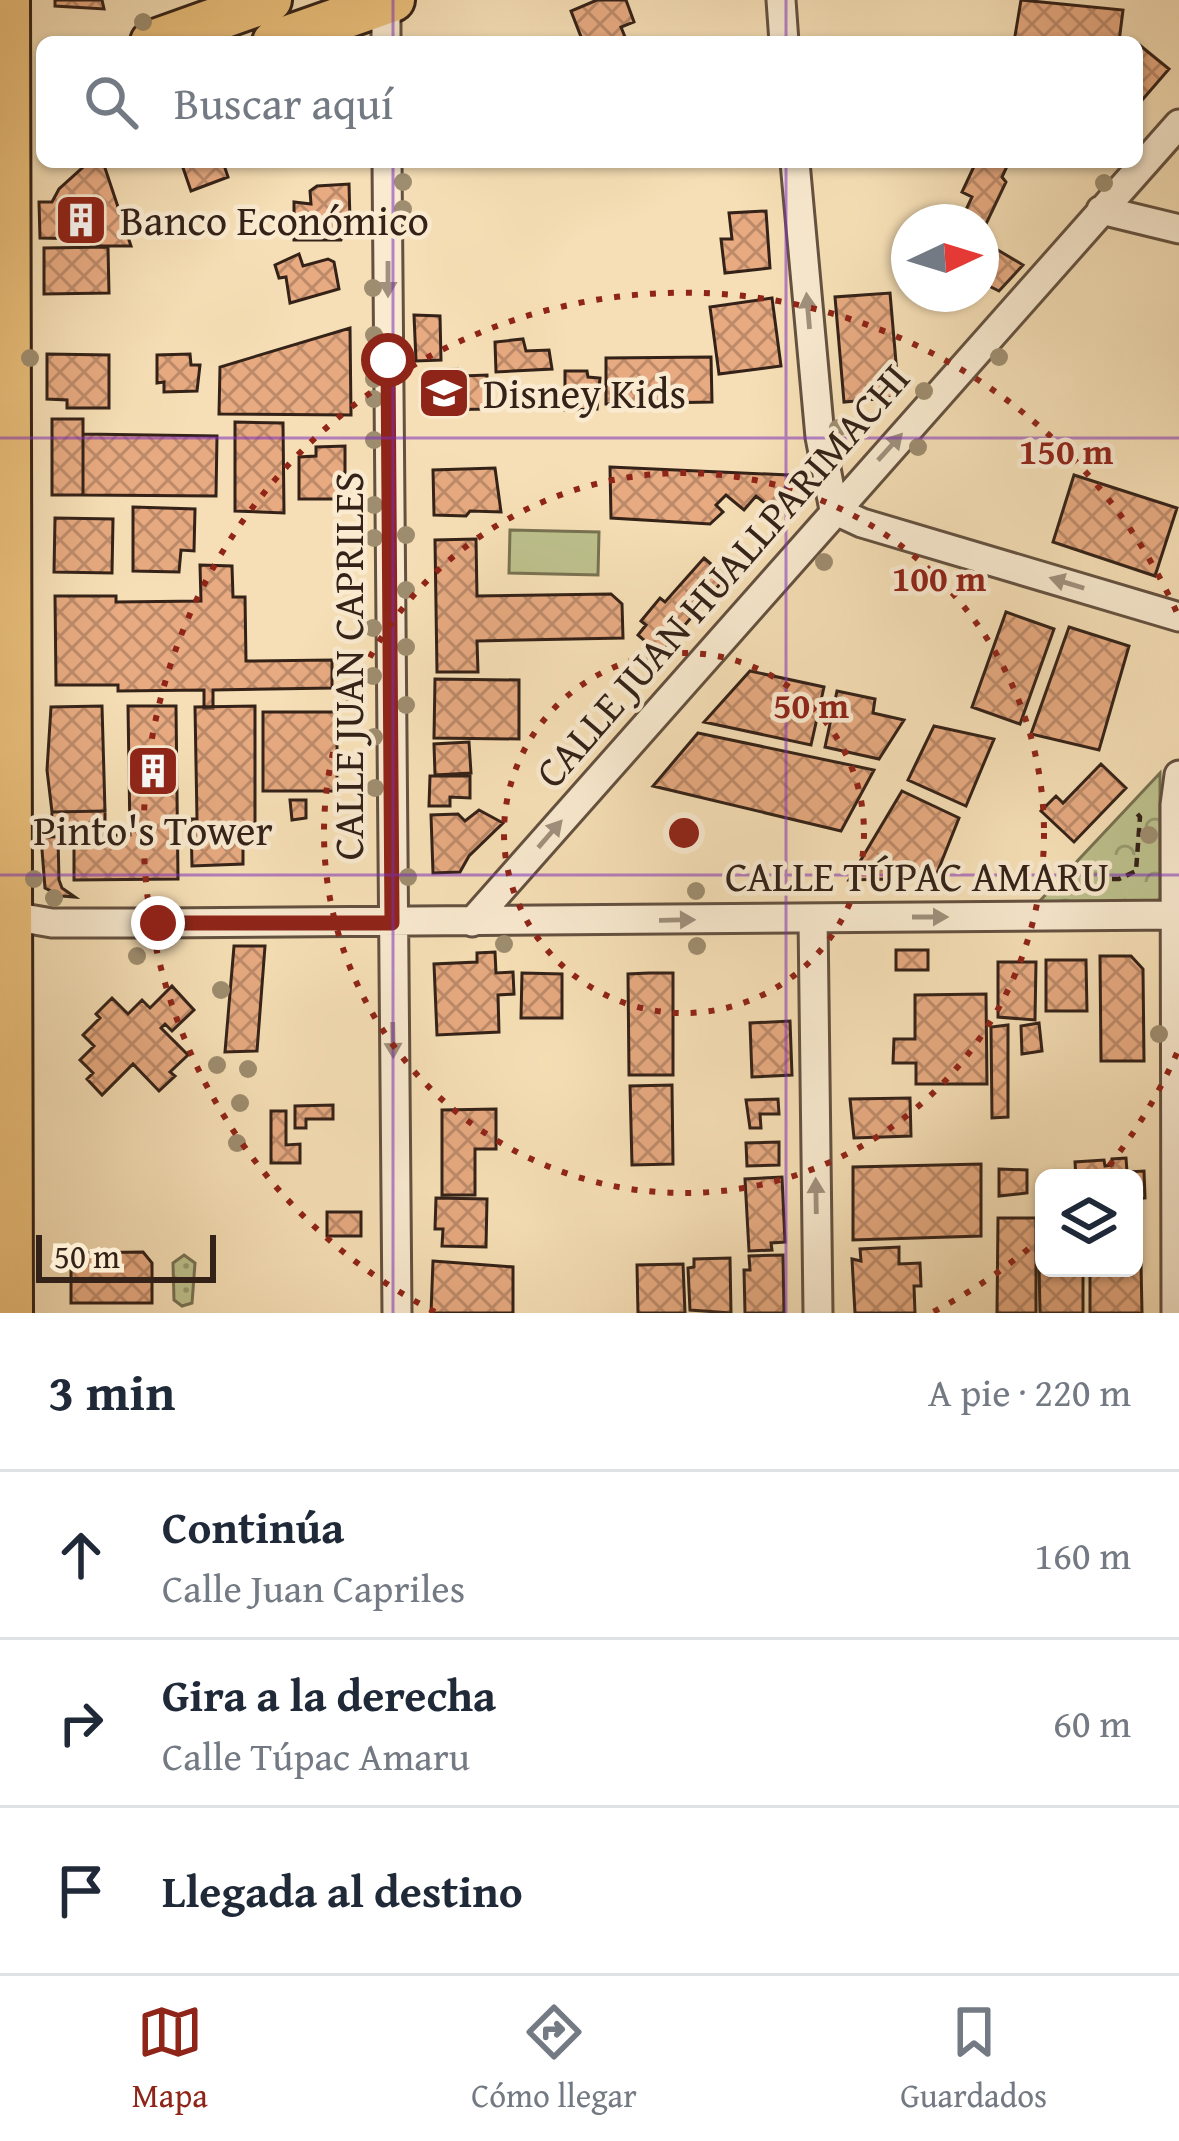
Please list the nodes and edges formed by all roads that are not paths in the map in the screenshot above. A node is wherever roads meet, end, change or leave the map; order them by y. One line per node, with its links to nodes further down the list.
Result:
1 (270, 0): 5 (main road)
2 (781, 0): 7 (street)
3 (8, 2): 8 (main road); 9 (main road)
4 (388, 15): 6 (main road)
5 (169, 36)
6 (299, 36)
7 (784, 36)
8 (36, 37)
9 (17, 90): 11 (main road)
10 (1179, 124): 12 (street, CALLE JUAN HUALLPARIMACHI)
11 (17, 136): 21 (main road)
12 (1143, 164)
13 (387, 168): 25 (street, CALLE JUAN CAPRILES, one-way to 25)
14 (796, 168): 18 (street, one-way to 14)
15 (1139, 168): 16 (street, CALLE JUAN HUALLPARIMACHI)
16 (1101, 210): 17 (street); 18 (street, CALLE JUAN HUALLPARIMACHI, one-way to 16)
17 (1179, 229)
18 (834, 510): 19 (street, one-way to 18); 24 (street, CALLE JUAN HUALLPARIMACHI, one-way to 18)
19 (1179, 616)
20 (1179, 775): 22 (street)
21 (4, 915): 25 (street, CALLE TÚPAC AMARU); 26 (main road)
22 (1178, 916): 23 (street, CALLE TÚPAC AMARU, one-way to 22); 29 (street)
23 (813, 918): 24 (street, CALLE TÚPAC AMARU, one-way to 23); 28 (street, one-way to 23)
24 (472, 922): 25 (street, CALLE TÚPAC AMARU)
25 (392, 923): 27 (street, CALLE JUAN CAPRILES, one-way to 27)
26 (10, 1313)
27 (397, 1313)
28 (818, 1313)
29 (1176, 1313)

